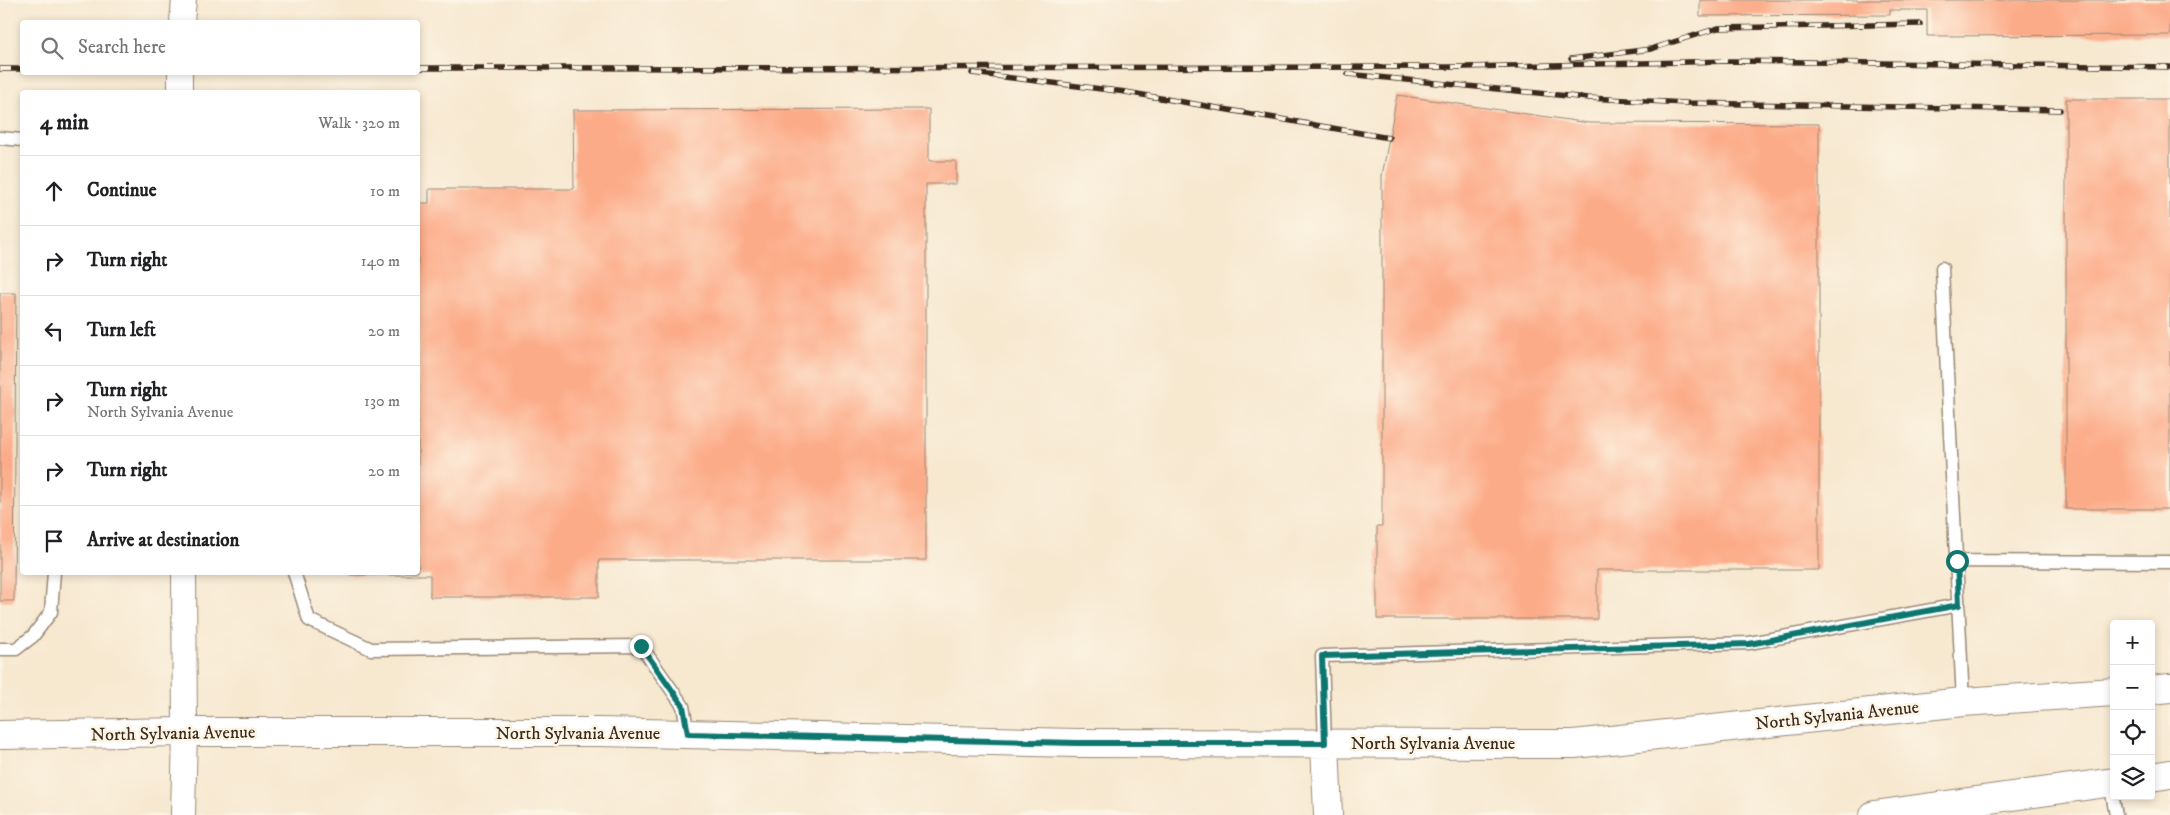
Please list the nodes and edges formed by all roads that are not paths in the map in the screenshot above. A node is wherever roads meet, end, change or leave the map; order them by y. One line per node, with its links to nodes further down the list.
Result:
1 (184, 0): 2 (street)
2 (182, 20)
3 (180, 75): 4 (street)
4 (180, 90)
5 (0, 138): 6 (lane)
6 (20, 140)
7 (1942, 268): 8 (lane)
8 (1957, 561): 9 (lane); 13 (lane)
9 (2170, 562)
10 (54, 575): 14 (lane)
11 (184, 575): 19 (street)
12 (295, 575): 20 (lane)
13 (1959, 605): 18 (lane); 22 (lane)
14 (0, 650)
15 (2170, 688): 16 (main road)
16 (2155, 690)
17 (2110, 692): 18 (main road, North Sylvania Avenue)
18 (1963, 702): 22 (main road, North Sylvania Avenue)
19 (185, 732): 20 (main road, North Sylvania Avenue); 21 (main road, North Sylvania Avenue); 27 (street)
20 (688, 734): 22 (main road, North Sylvania Avenue)
21 (0, 736)
22 (1325, 743): 28 (main road)
23 (2170, 774): 24 (main road)
24 (2155, 776)
25 (2110, 783): 29 (main road)
26 (2114, 800): 30 (lane)
27 (183, 815)
28 (1328, 815)
29 (1874, 815)
30 (2116, 815)

